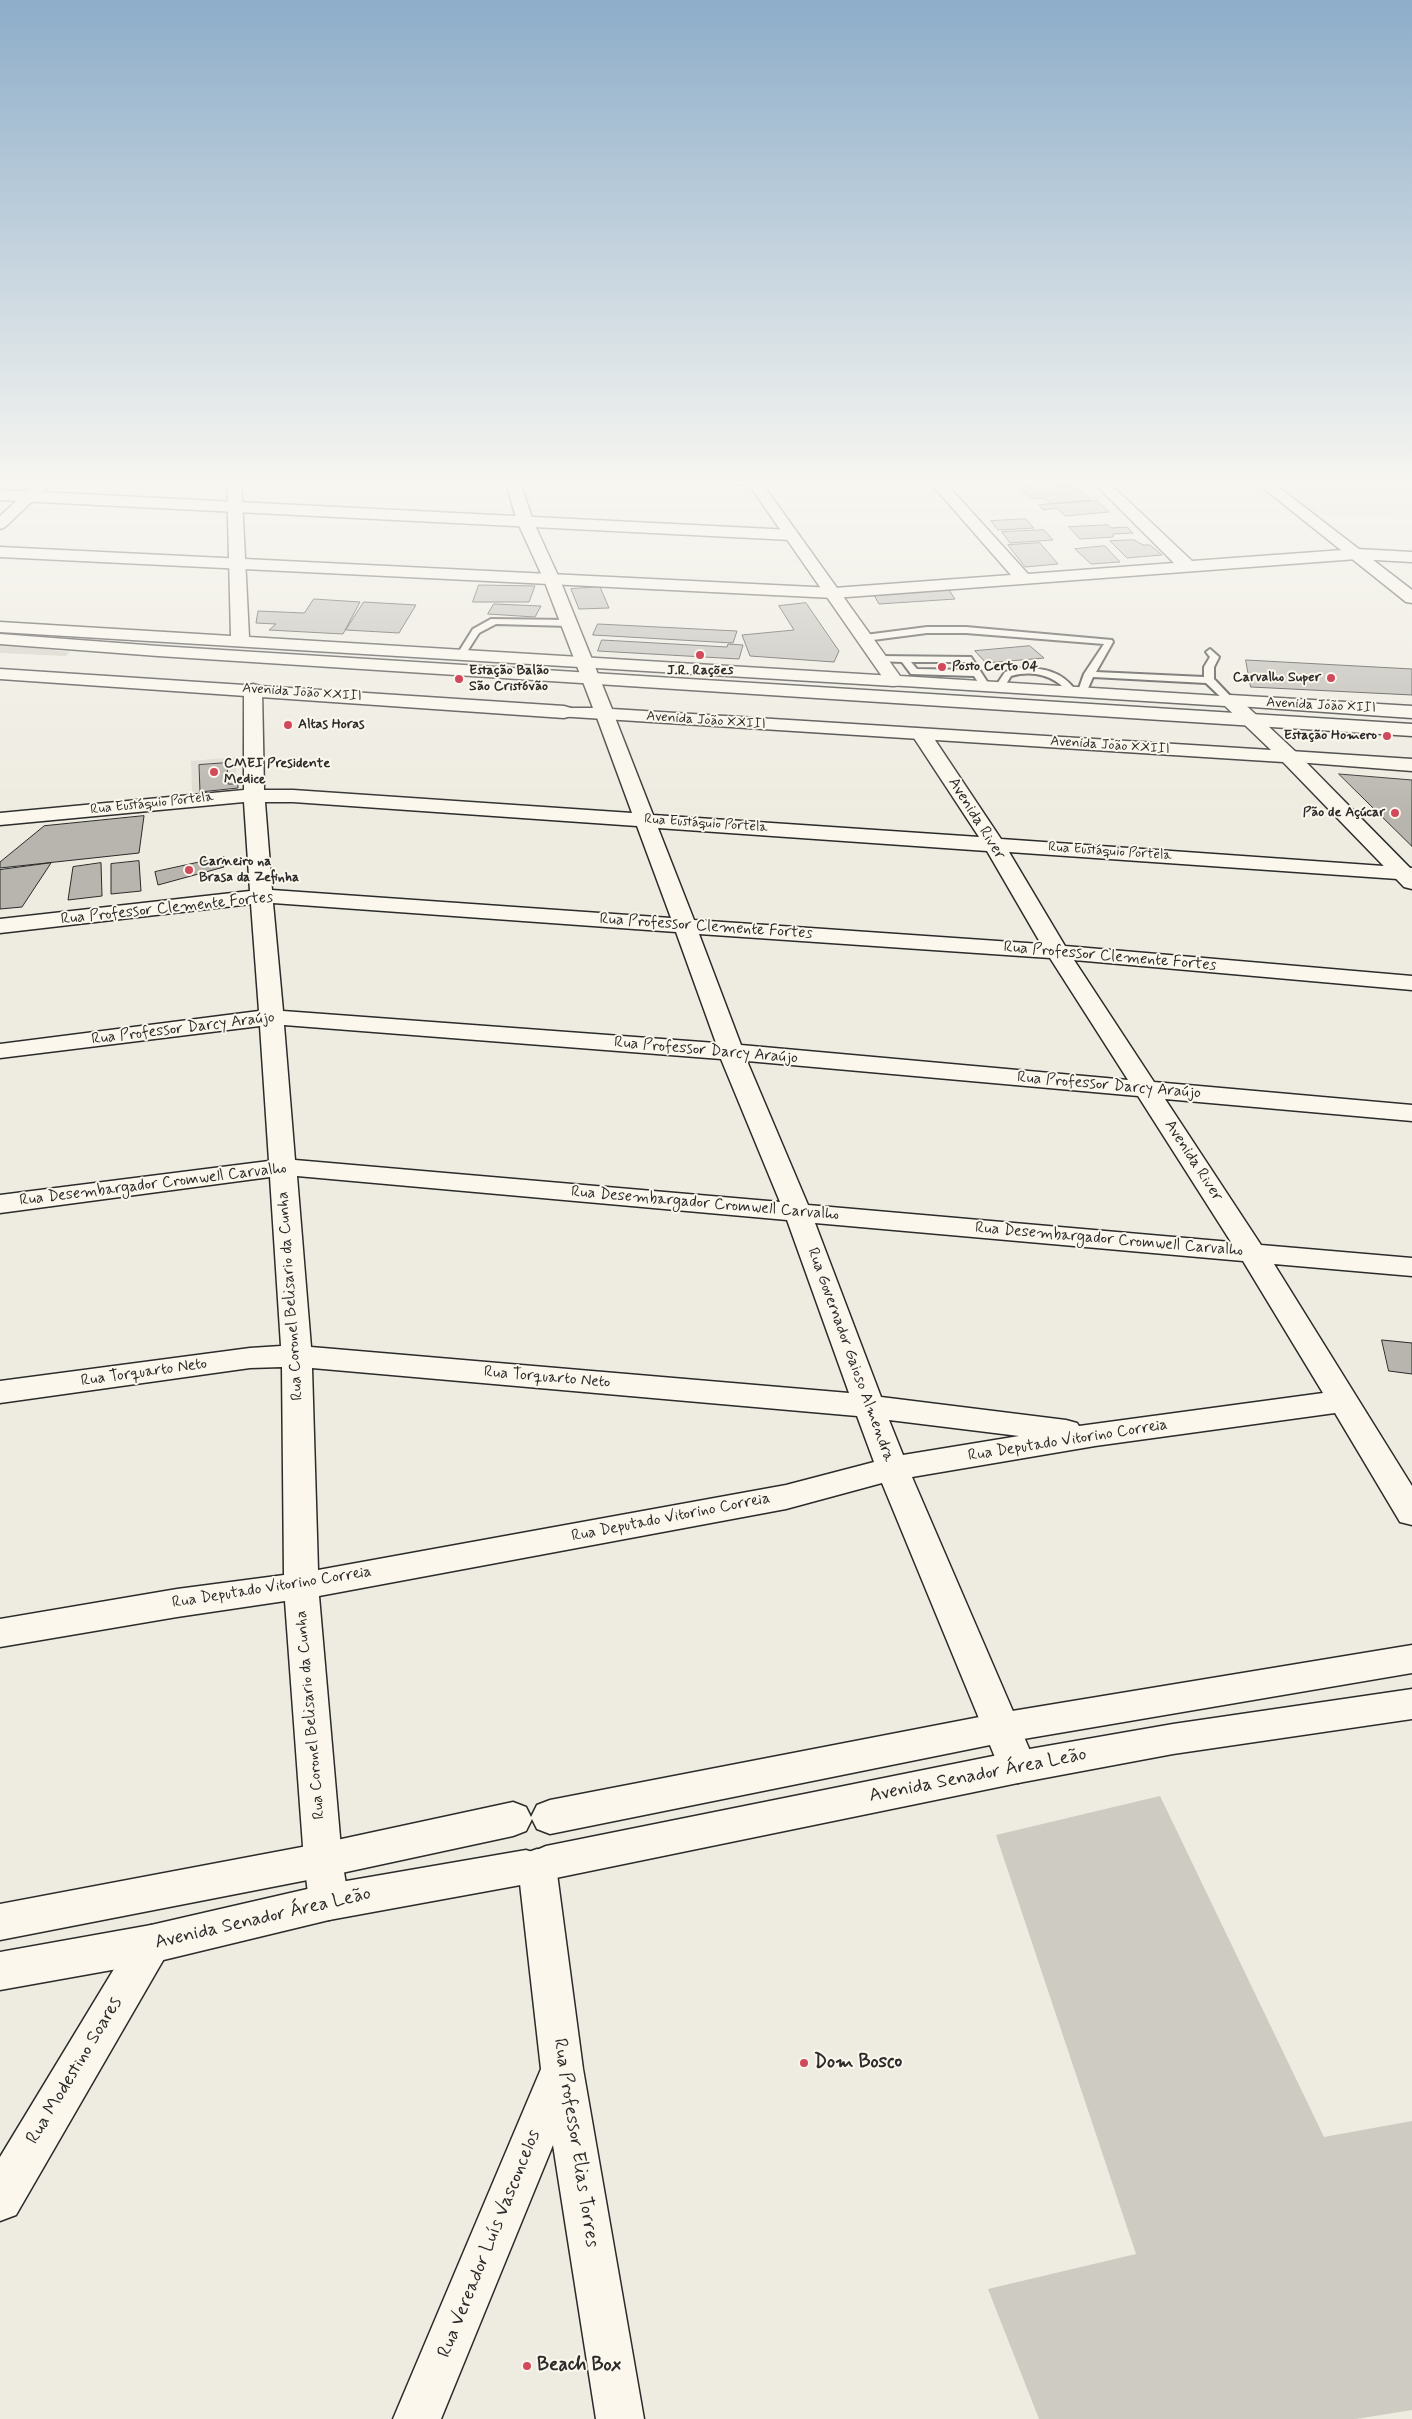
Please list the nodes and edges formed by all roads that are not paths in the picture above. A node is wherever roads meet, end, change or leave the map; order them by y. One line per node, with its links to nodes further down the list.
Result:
1 (238, 592): 10 (street)
2 (557, 592): 6 (street, Rua Governador Gaioso Almendra)
3 (810, 592): 5 (street)
4 (848, 592): 5 (street)
5 (834, 593): 8 (street)
6 (569, 623): 13 (lane); 17 (street, Rua Governador Gaioso Almendra)
7 (0, 627): 10 (street, Avenida João XXIII)
8 (865, 638): 14 (street); 21 (lane)
9 (0, 639): 17 (street, Avenida João XXIII)
10 (240, 643): 13 (street, Avenida João XXIII)
11 (1210, 652): 18 (lane)
12 (0, 656): 17 (street, Avenida João XXIII)
13 (460, 656): 17 (street, Avenida João XXIII)
14 (879, 659): 15 (lane); 19 (street)
15 (905, 659): 20 (lane); 20 (lane)
16 (0, 674): 22 (street, Avenida João XXIII)
17 (591, 679): 19 (street, Avenida João XXIII); 25 (street, Rua Governador Gaioso Almendra); 26 (street, Avenida João XXIII); 29 (street, Avenida João XXIII)
18 (1209, 680): 21 (lane); 23 (lane)
19 (894, 681): 20 (street, Avenida João XXIII)
20 (987, 682): 21 (street, Avenida João XXIII)
21 (1081, 686): 23 (street, Avenida João XXIII)
22 (253, 690): 25 (street, Avenida João XXIII); 33 (street, Rua Coronel Belisario da Cunha)
23 (1230, 701): 24 (street, Avenida João XIII); 26 (street)
24 (1412, 712)
25 (605, 715): 28 (street, Avenida João XXIII); 35 (street, Rua Governador Gaioso Almendra)
26 (1251, 721): 27 (street, Avenida João XXIII); 29 (street)
27 (1412, 730)
28 (922, 735): 31 (street, Avenida João XXIII); 36 (street, Avenida River)
29 (1270, 738): 30 (street, Avenida João XXIII); 31 (street)
30 (1412, 746)
31 (1290, 757): 32 (street, Avenida João XXIII); 37 (street)
32 (1412, 765)
33 (254, 795): 34 (street, Rua Eustáquio Portela); 35 (street, Rua Eustáquio Portela); 38 (street, Rua Coronel Belisario da Cunha)
34 (0, 819)
35 (644, 820): 36 (street, Rua Eustáquio Portela); 39 (street, Rua Governador Gaioso Almendra)
36 (993, 844): 37 (street, Rua Eustáquio Portela); 41 (street, Avenida River)
37 (1409, 877)
38 (261, 896): 39 (street, Rua Professor Clemente Fortes); 40 (street, Rua Professor Clemente Fortes); 43 (street, Rua Coronel Belisario da Cunha)
39 (685, 925): 41 (street, Rua Professor Clemente Fortes); 45 (street, Rua Governador Gaioso Almendra)
40 (0, 926)
41 (1057, 952): 42 (street, Rua Professor Clemente Fortes); 46 (street, Avenida River)
42 (1412, 983)
43 (272, 1017): 44 (street, Rua Professor Darcy Araújo); 45 (street, Rua Professor Darcy Araújo); 48 (street, Rua Coronel Belisario da Cunha)
44 (0, 1051)
45 (730, 1052): 46 (street, Rua Professor Darcy Araújo); 50 (street, Rua Governador Gaioso Almendra)
46 (1146, 1089): 47 (street, Rua Professor Darcy Araújo); 51 (street, Avenida River)
47 (1412, 1113)
48 (283, 1167): 49 (street, Rua Desembargador Cromwell Carvalho); 50 (street, Rua Desembargador Cromwell Carvalho); 53 (street, Rua Coronel Belisario da Cunha)
49 (0, 1204)
50 (798, 1213): 51 (street, Rua Desembargador Cromwell Carvalho); 56 (street, Rua Governador Gaioso Almendra)
51 (1252, 1252): 52 (street, Rua Desembargador Cromwell Carvalho); 55 (street, Avenida River)
52 (1412, 1267)
53 (297, 1356): 54 (street, Rua Torquarto Neto); 56 (street, Rua Torquarto Neto); 60 (street, Rua Coronel Belisario da Cunha)
54 (0, 1392)
55 (1342, 1401): 57 (street, Rua Deputado Vitorino Correia); 59 (street, Avenida River)
56 (869, 1406): 57 (street, Rua Torquarto Neto); 58 (street, Rua Governador Gaioso Almendra)
57 (1095, 1435): 58 (street, Rua Deputado Vitorino Correia)
58 (892, 1469): 60 (street, Rua Deputado Vitorino Correia); 64 (street, Rua Governador Gaioso Almendra)
59 (1412, 1513)
60 (301, 1586): 61 (street, Rua Deputado Vitorino Correia); 68 (street, Rua Coronel Belisario da Cunha)
61 (0, 1633)
62 (1412, 1659): 64 (street)
63 (1412, 1704): 65 (street, Avenida Senador Área Leão)
64 (1000, 1728): 65 (street, Rua Governador Gaioso Almendra); 66 (street)
65 (1018, 1767): 69 (street, Avenida Senador Área Leão)
66 (550, 1817): 67 (street); 69 (street)
67 (512, 1820): 68 (street); 69 (street)
68 (323, 1860): 70 (street, Rua Coronel Belisario da Cunha); 71 (street)
69 (536, 1865): 70 (street, Avenida Senador Área Leão); 74 (street, Rua Professor Elias Torres)
70 (329, 1902): 72 (street, Avenida Senador Área Leão)
71 (0, 1922)
72 (150, 1944): 73 (street, Avenida Senador Área Leão); 75 (street, Rua Modestino Soares)
73 (0, 1971)
74 (562, 2069): 76 (street, Rua Vereador Luís Vasconcelos); 77 (street, Rua Professor Elias Torres)
75 (0, 2199)
76 (417, 2419)
77 (620, 2419)

